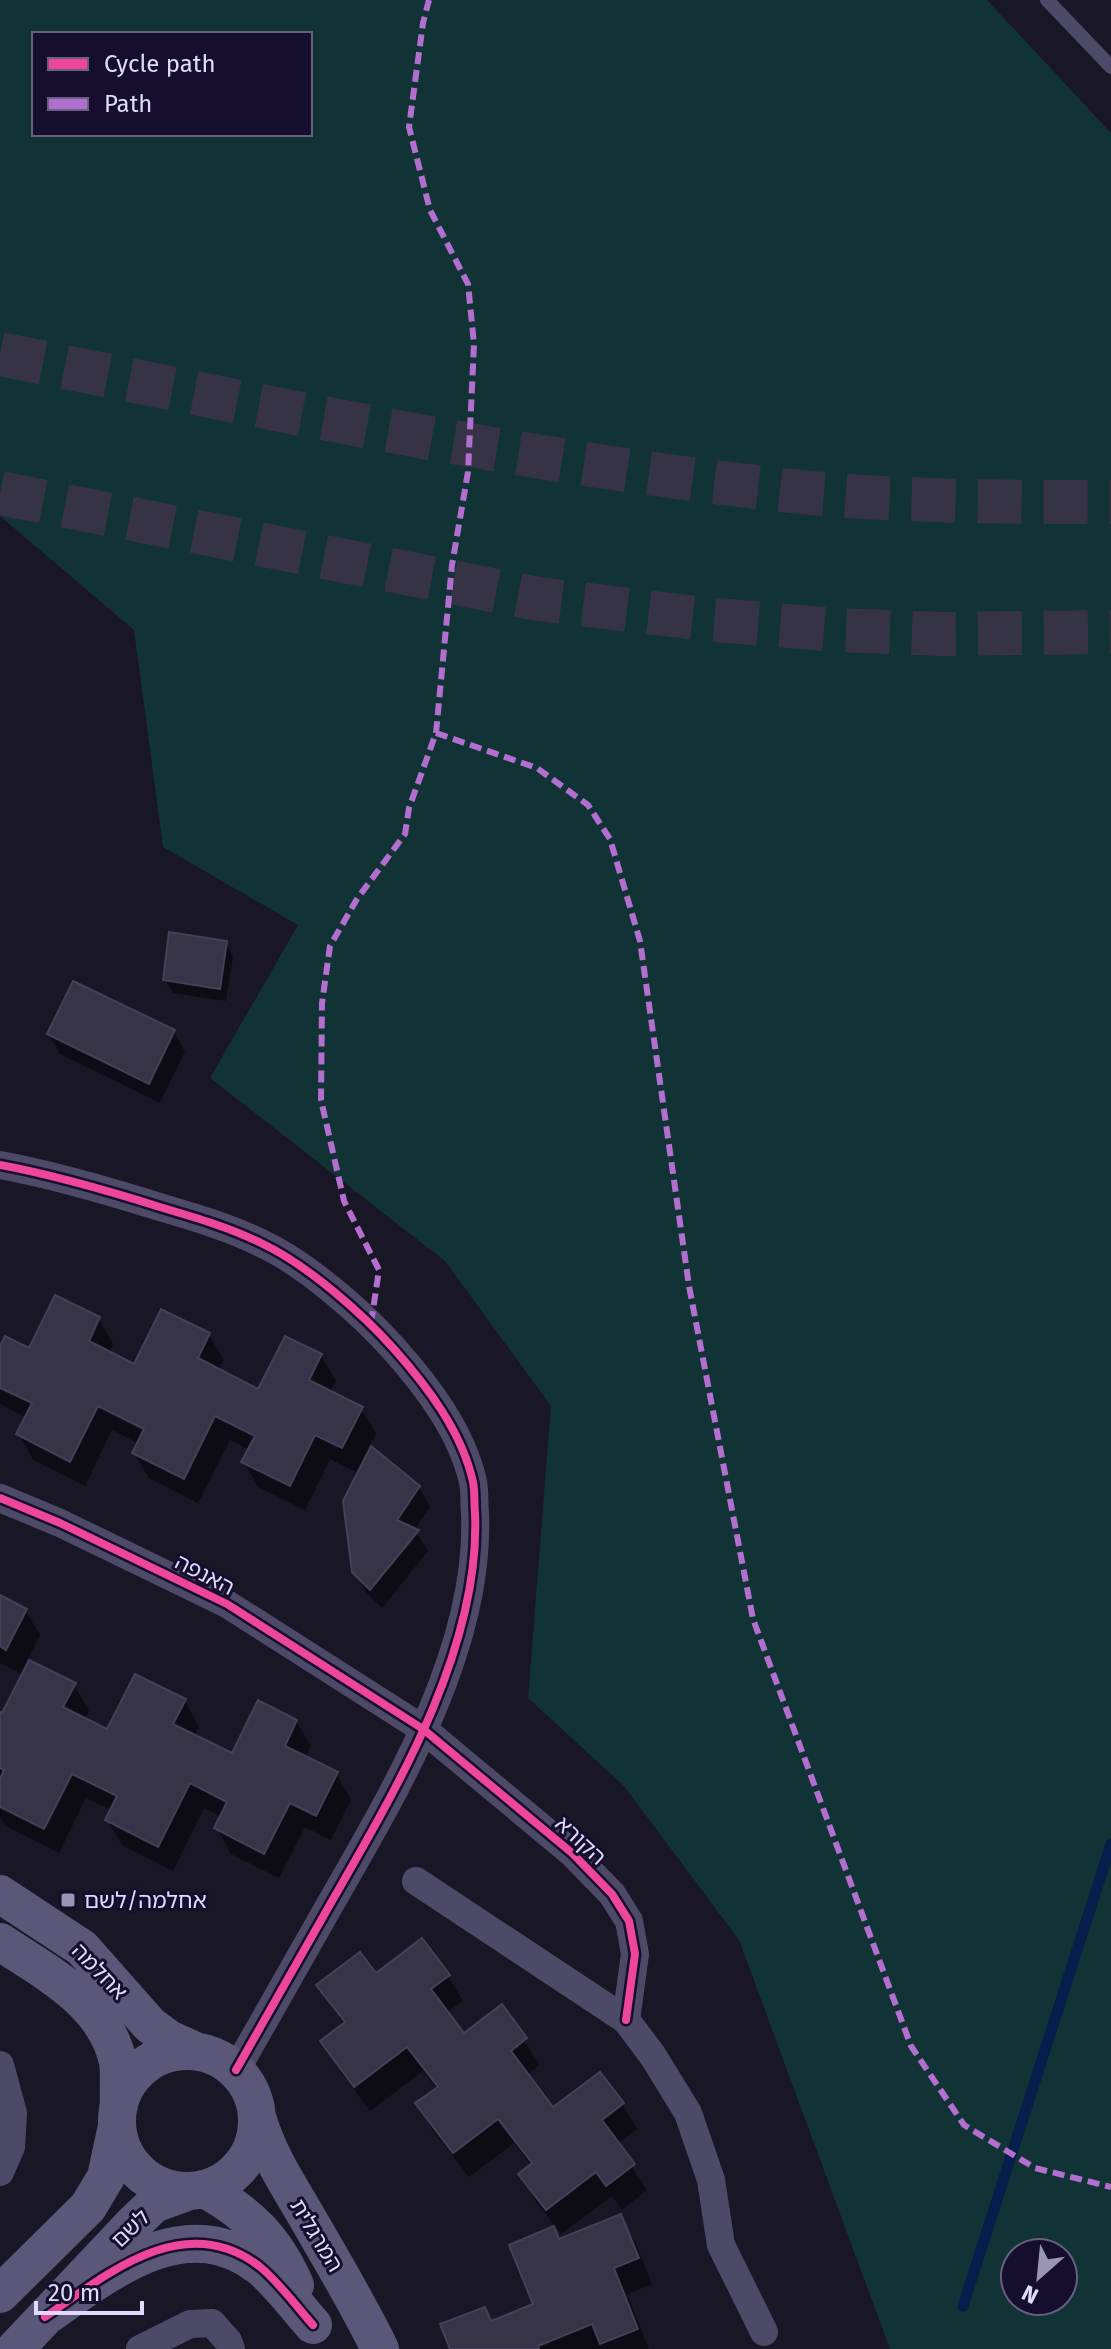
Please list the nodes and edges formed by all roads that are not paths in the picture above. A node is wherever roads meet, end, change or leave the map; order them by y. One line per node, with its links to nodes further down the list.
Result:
1 (1047, 0): 2 (lane)
2 (1111, 67)
3 (0, 1165): 5 (street)
4 (0, 1498): 5 (street, האנפה)
5 (423, 1729): 9 (street, הקורא); 12 (street)
6 (416, 1881): 9 (street)
7 (0, 1894): 10 (street, אחלמה)
8 (0, 1942): 13 (street, אחלמה)
9 (626, 2020): 19 (street)
10 (196, 2051): 12 (street); 13 (street)
11 (0, 2065): 15 (street)
12 (236, 2070): 14 (street)
13 (118, 2116): 16 (street); 17 (street, לשם)
14 (258, 2120): 16 (street); 24 (street, המרגלית)
15 (0, 2172)
16 (197, 2190): 18 (street, לשם); 20 (street, המרגלית)
17 (0, 2294)
18 (45, 2317): 20 (street); 21 (street, לשם)
19 (764, 2332)
20 (319, 2337)
21 (15, 2349)
22 (140, 2349): 23 (street)
23 (231, 2349)
24 (380, 2349)

